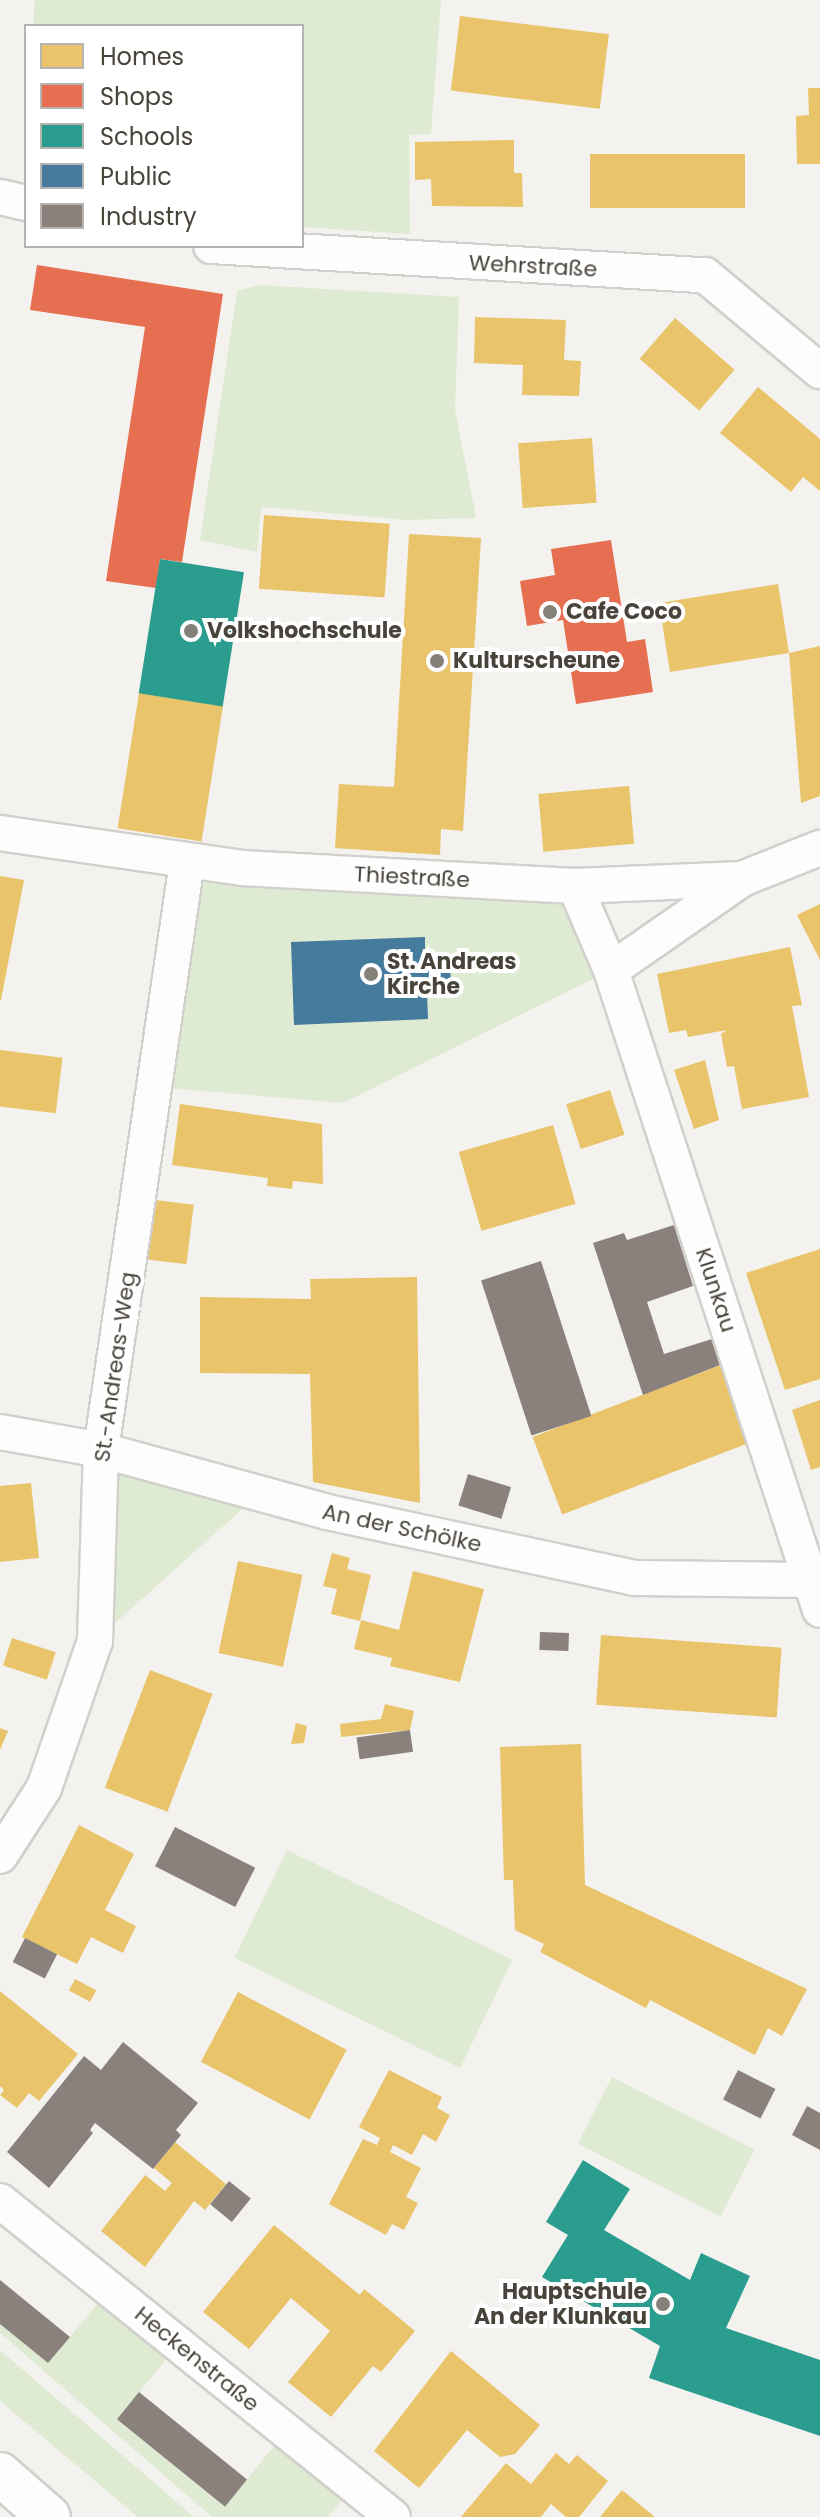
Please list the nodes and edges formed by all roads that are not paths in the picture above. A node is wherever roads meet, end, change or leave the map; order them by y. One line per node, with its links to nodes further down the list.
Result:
1 (0, 197): 2 (street)
2 (24, 203)
3 (245, 248): 4 (street, Wehrstraße)
4 (820, 371)
5 (0, 833): 7 (street, Thiestraße)
6 (820, 848): 8 (street, Thiestraße)
7 (187, 862): 9 (street, Thiestraße); 12 (street, St.-Andreas-Weg)
8 (742, 879): 9 (street, Thiestraße); 10 (street)
9 (575, 886): 10 (street, Klunkau)
10 (611, 970): 13 (street, Klunkau)
11 (0, 1432): 12 (street, An der Schölke)
12 (101, 1450): 13 (street, An der Schölke); 14 (street, St.-Andreas-Weg)
13 (815, 1595)
14 (0, 1856)
15 (0, 2201): 18 (street, Heckenstraße)
16 (0, 2474): 17 (street)
17 (49, 2517)
18 (393, 2517)

